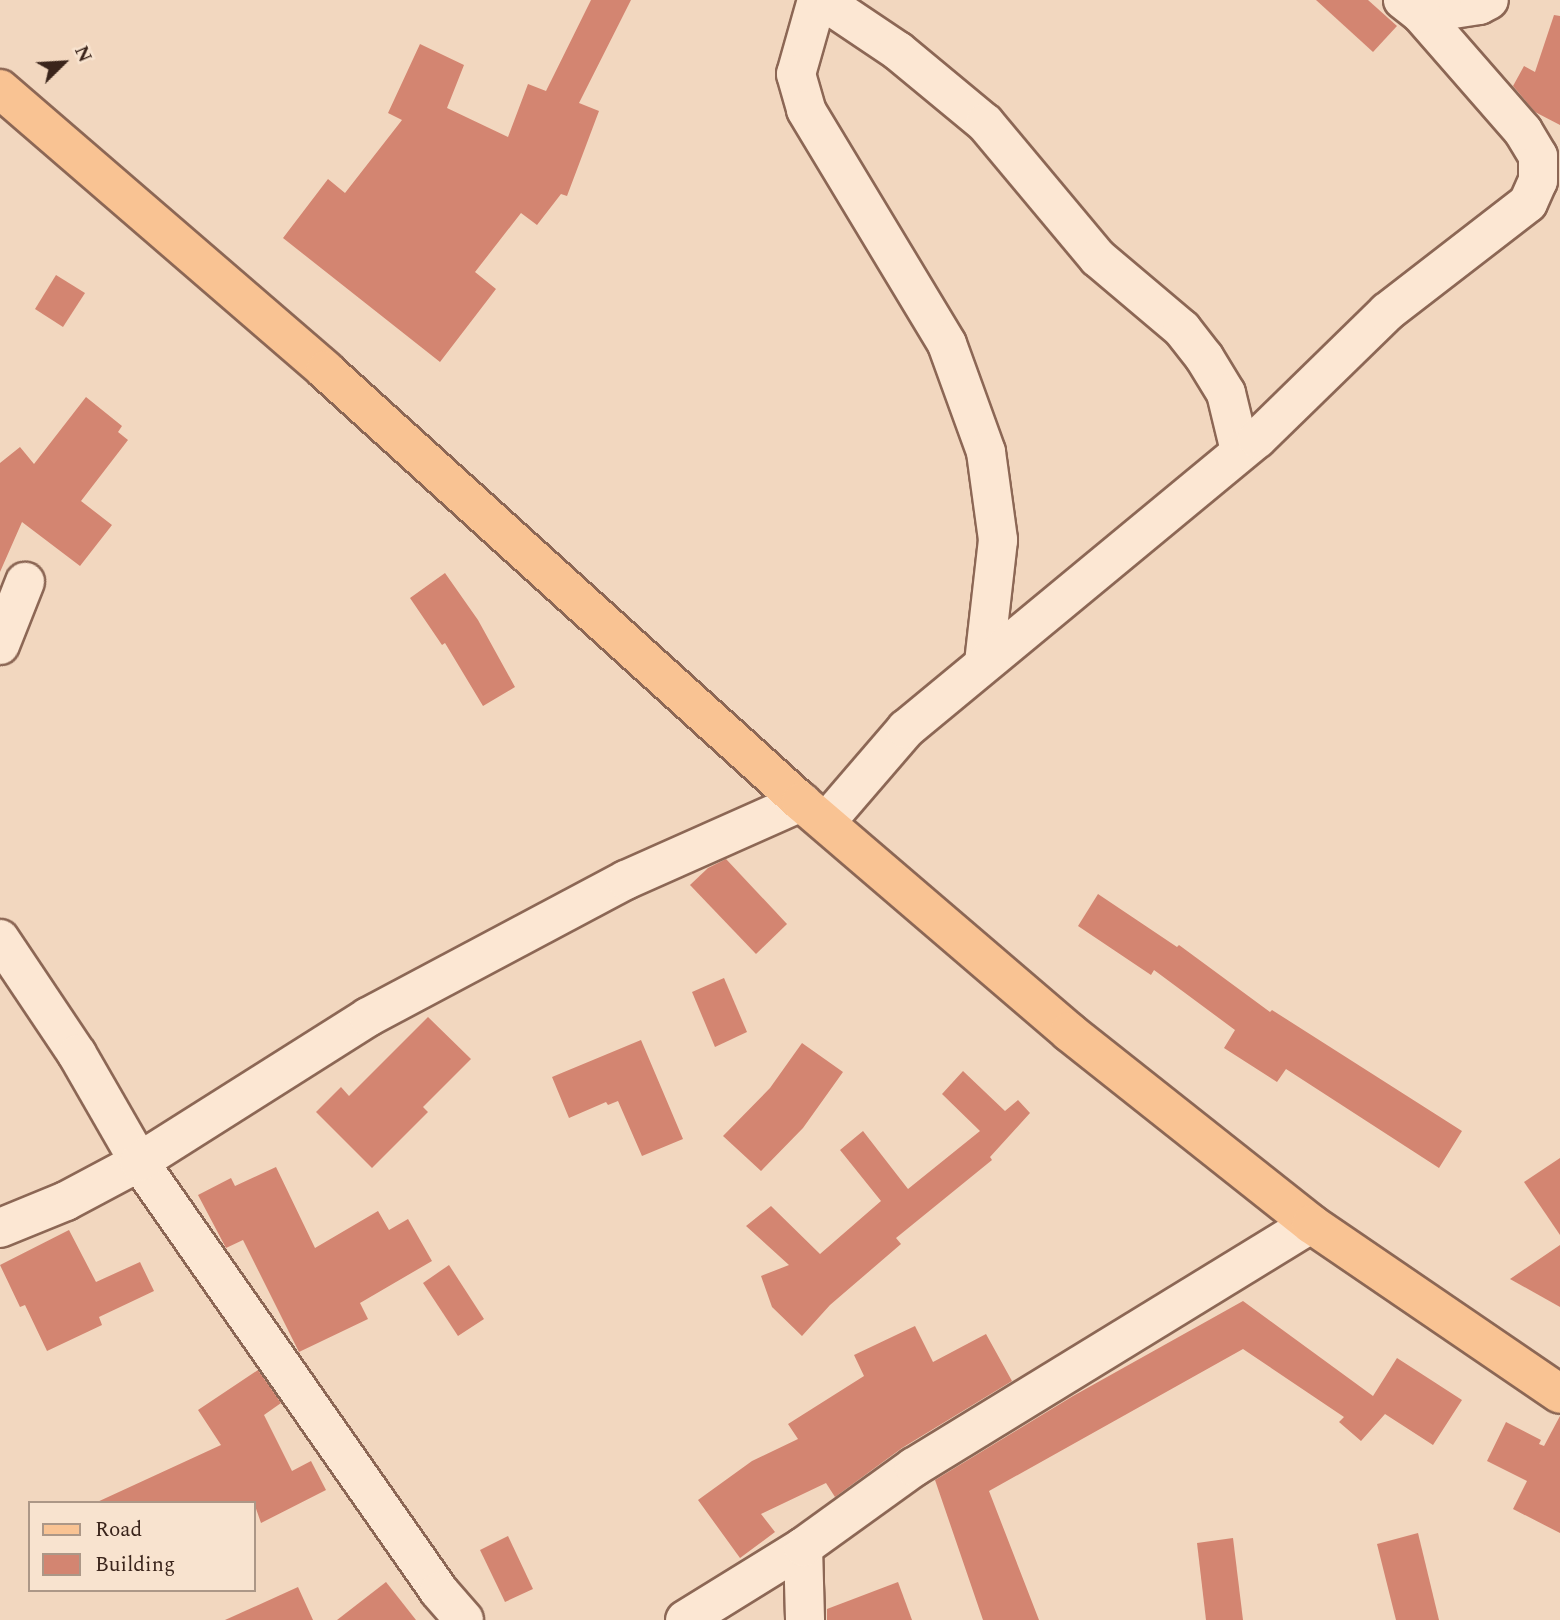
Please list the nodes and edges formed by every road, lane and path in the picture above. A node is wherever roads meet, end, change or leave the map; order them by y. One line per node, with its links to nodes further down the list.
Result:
1 (817, 0): 10 (street)
2 (1489, 0): 4 (street)
3 (850, 6): 7 (street)
4 (1412, 7): 6 (street)
5 (0, 89): 11 (main road)
6 (1549, 159): 7 (street)
7 (1240, 451): 10 (street)
8 (25, 582): 9 (street)
9 (0, 645)
10 (984, 663): 11 (street)
11 (813, 812): 13 (street); 14 (main road)
12 (0, 939): 13 (street)
13 (139, 1162): 15 (street); 18 (street)
14 (1311, 1224): 16 (main road); 17 (street)
15 (0, 1228)
16 (1560, 1394)
17 (803, 1547): 19 (street); 20 (street)
18 (464, 1620)
19 (685, 1620)
20 (805, 1620)

